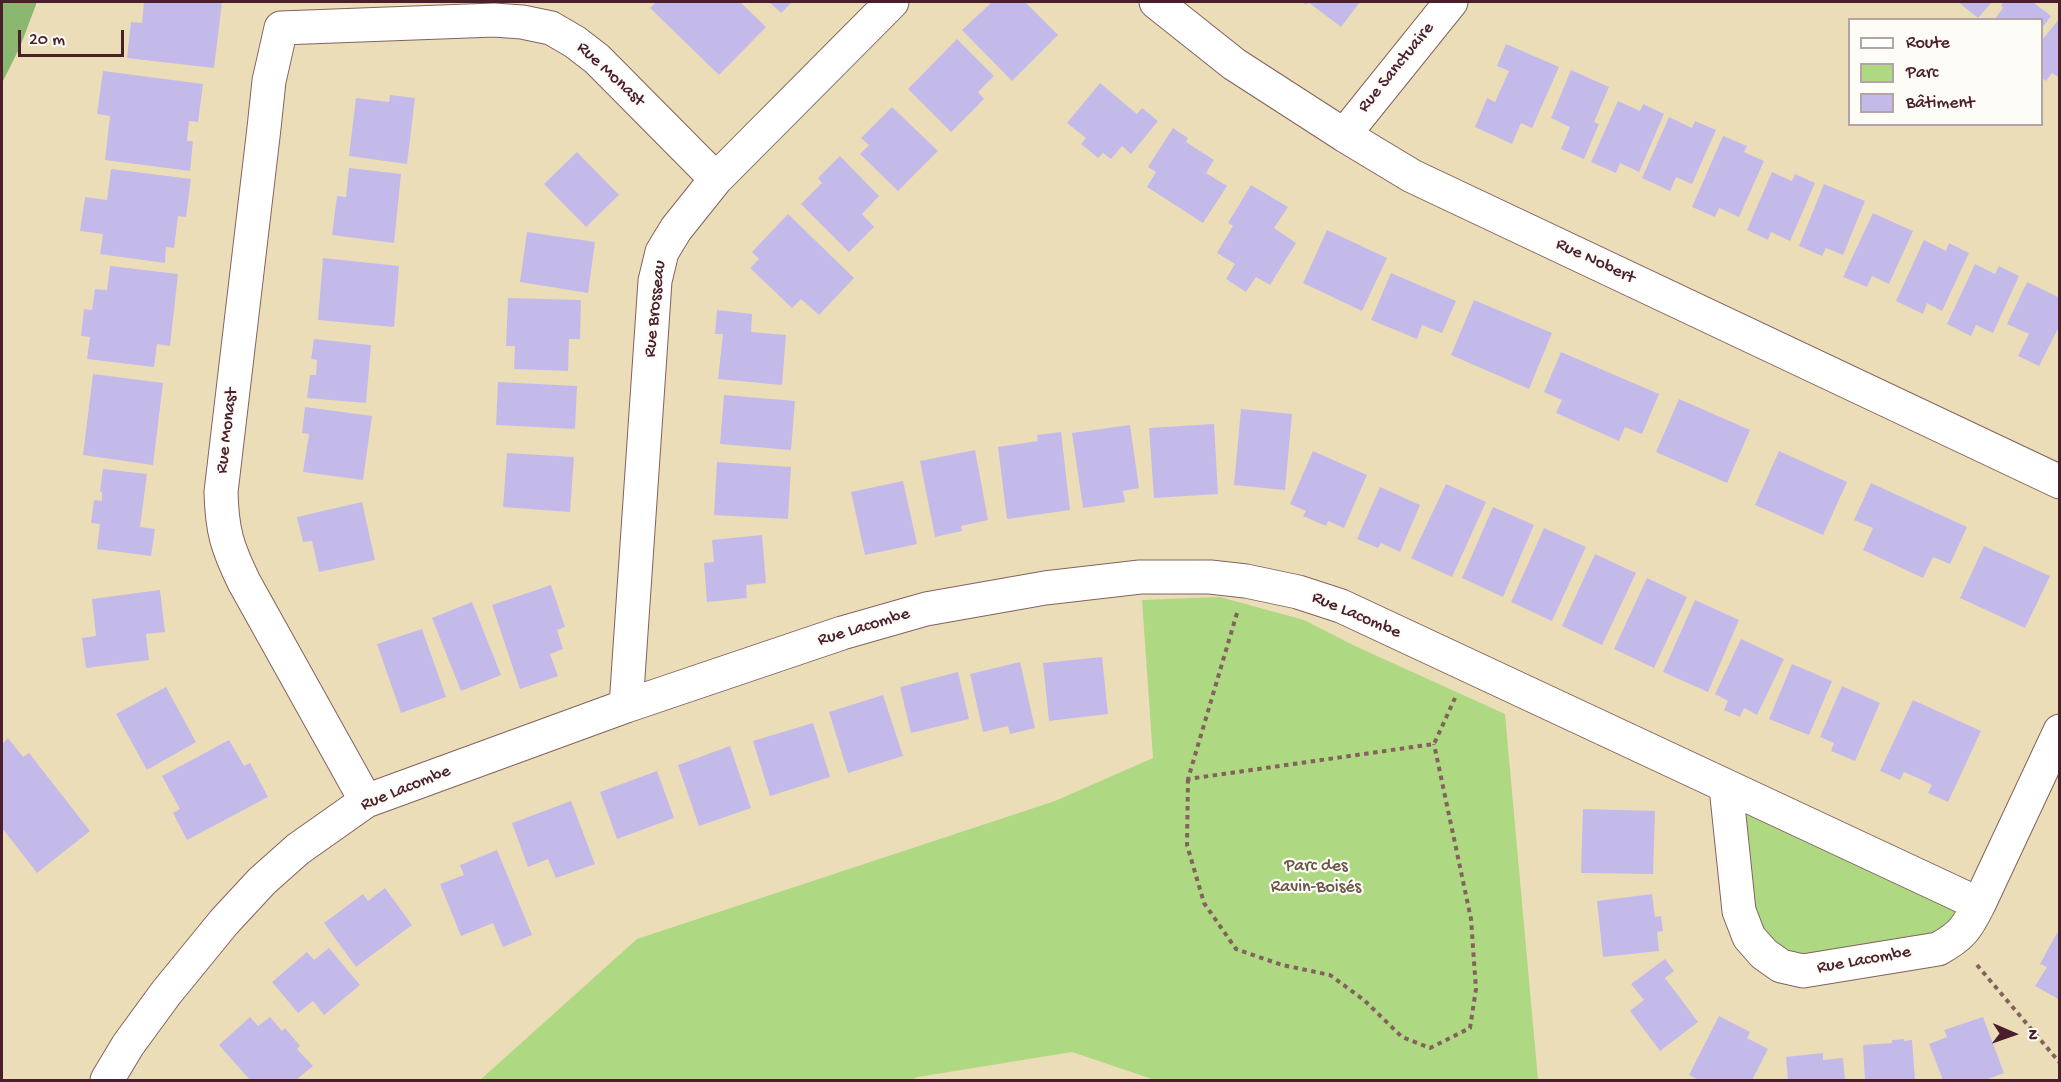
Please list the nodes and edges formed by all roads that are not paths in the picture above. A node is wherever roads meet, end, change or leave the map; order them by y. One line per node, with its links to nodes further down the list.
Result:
1 (892, 2): 7 (street, Rue Brosseau)
2 (1156, 2): 6 (street, Rue Nobert)
3 (1451, 2): 6 (street, Rue Sanctuaire)
4 (375, 12): 5 (street, Rue Monast); 7 (street, Rue Monast)
5 (284, 15): 12 (street, Rue Monast)
6 (1344, 135): 8 (street, Rue Nobert)
7 (716, 179): 9 (street, Rue Brosseau)
8 (2060, 482)
9 (626, 706): 11 (street, Rue Lacombe); 12 (street, Rue Lacombe)
10 (2060, 731): 13 (street)
11 (1726, 787): 13 (street, Rue Lacombe); 13 (street, Rue Lacombe)
12 (366, 801): 14 (street, Rue Lacombe)
13 (1979, 904)
14 (107, 1080)

